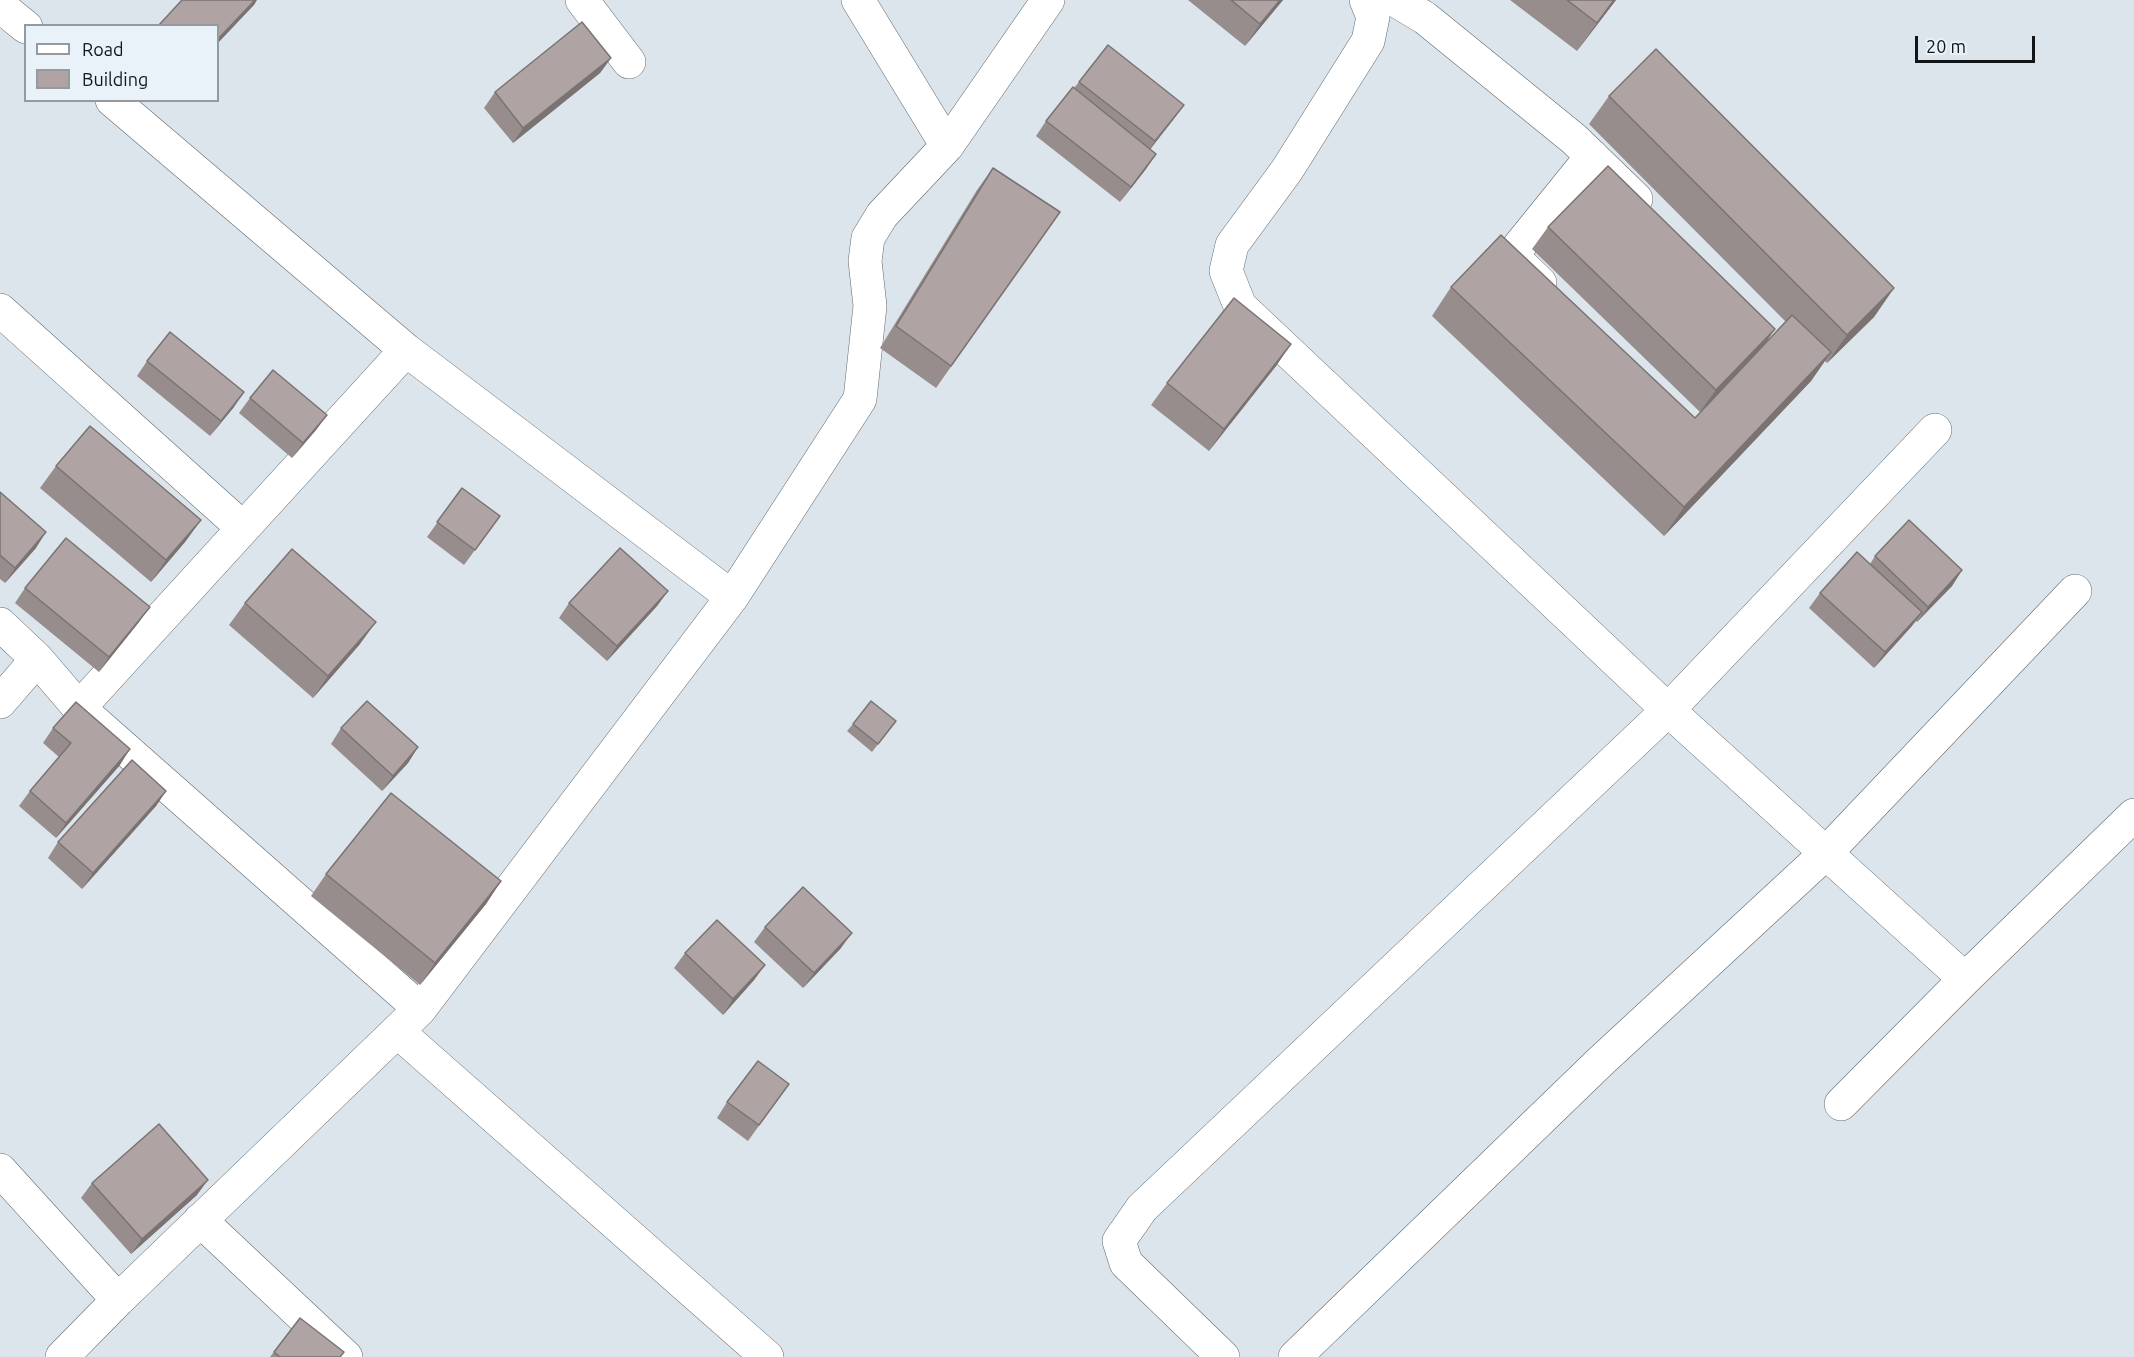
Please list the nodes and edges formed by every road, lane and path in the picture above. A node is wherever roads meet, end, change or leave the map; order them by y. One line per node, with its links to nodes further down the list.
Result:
1 (582, 0): 8 (street)
2 (858, 0): 10 (street)
3 (1048, 0): 10 (street)
4 (1366, 0): 24 (street)
5 (1395, 0): 11 (street)
6 (0, 6): 7 (street)
7 (24, 25)
8 (629, 62)
9 (114, 102): 15 (street)
10 (947, 146): 19 (street)
11 (1592, 156): 12 (street); 13 (street)
12 (1658, 220)
13 (1558, 301)
14 (0, 310): 17 (street)
15 (406, 350): 17 (street); 19 (street)
16 (1935, 430): 24 (street)
17 (243, 528): 23 (street)
18 (2075, 591): 26 (street)
19 (732, 597): 28 (street)
20 (0, 624): 21 (street)
21 (38, 659): 22 (street); 23 (street)
22 (0, 702)
23 (79, 708): 28 (street)
24 (1668, 710): 26 (street); 37 (street)
25 (2134, 815): 27 (street)
26 (1825, 854): 27 (street); 38 (street)
27 (1965, 979): 30 (street)
28 (420, 1009): 29 (street)
29 (397, 1031): 32 (street); 36 (street)
30 (1841, 1104)
31 (0, 1170): 33 (street)
32 (201, 1220): 33 (street); 35 (street)
33 (118, 1300): 34 (street)
34 (62, 1357)
35 (346, 1357)
36 (767, 1357)
37 (1223, 1357)
38 (1295, 1357)

